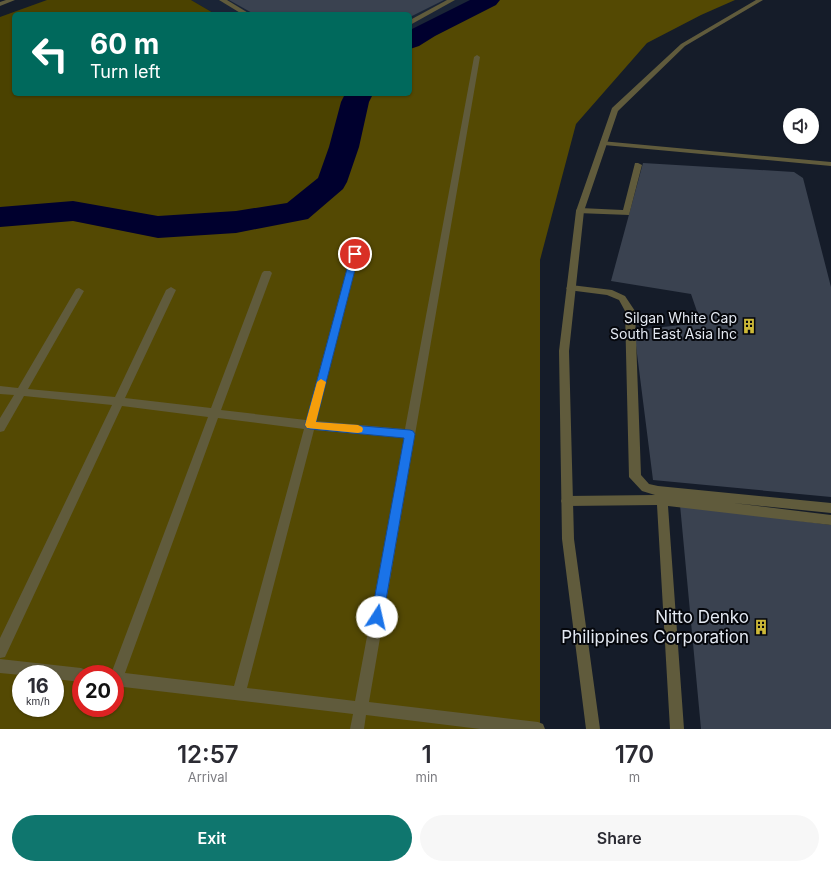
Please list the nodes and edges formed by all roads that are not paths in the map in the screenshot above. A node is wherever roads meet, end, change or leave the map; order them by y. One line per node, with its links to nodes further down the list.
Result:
1 (12, 0): 5 (street)
2 (222, 0): 6 (street)
3 (452, 0): 7 (street)
4 (760, 0): 9 (street)
5 (0, 4)
6 (243, 12)
7 (412, 22)
8 (477, 57): 24 (street)
9 (604, 143): 10 (street); 12 (street)
10 (831, 164)
11 (638, 165): 12 (street)
12 (580, 211): 15 (street)
13 (355, 254): 22 (street)
14 (267, 274): 21 (street)
15 (572, 288): 26 (street); 27 (street)
16 (171, 290): 20 (street)
17 (79, 291): 19 (street)
18 (0, 390): 19 (street)
19 (20, 392): 20 (street); 23 (street)
20 (118, 401): 21 (street); 29 (street)
21 (215, 413): 22 (street); 30 (street)
22 (310, 425): 24 (street); 34 (street)
23 (0, 428)
24 (410, 434): 35 (street)
25 (662, 500): 26 (street); 28 (street); 39 (street)
26 (567, 501): 38 (street)
27 (831, 508)
28 (831, 520)
29 (0, 652)
30 (121, 665)
31 (0, 666): 32 (street)
32 (72, 674)
33 (124, 680): 34 (street)
34 (239, 694): 35 (street)
35 (361, 708): 36 (street); 37 (street)
36 (357, 729)
37 (538, 729)
38 (593, 729)
39 (677, 729)

